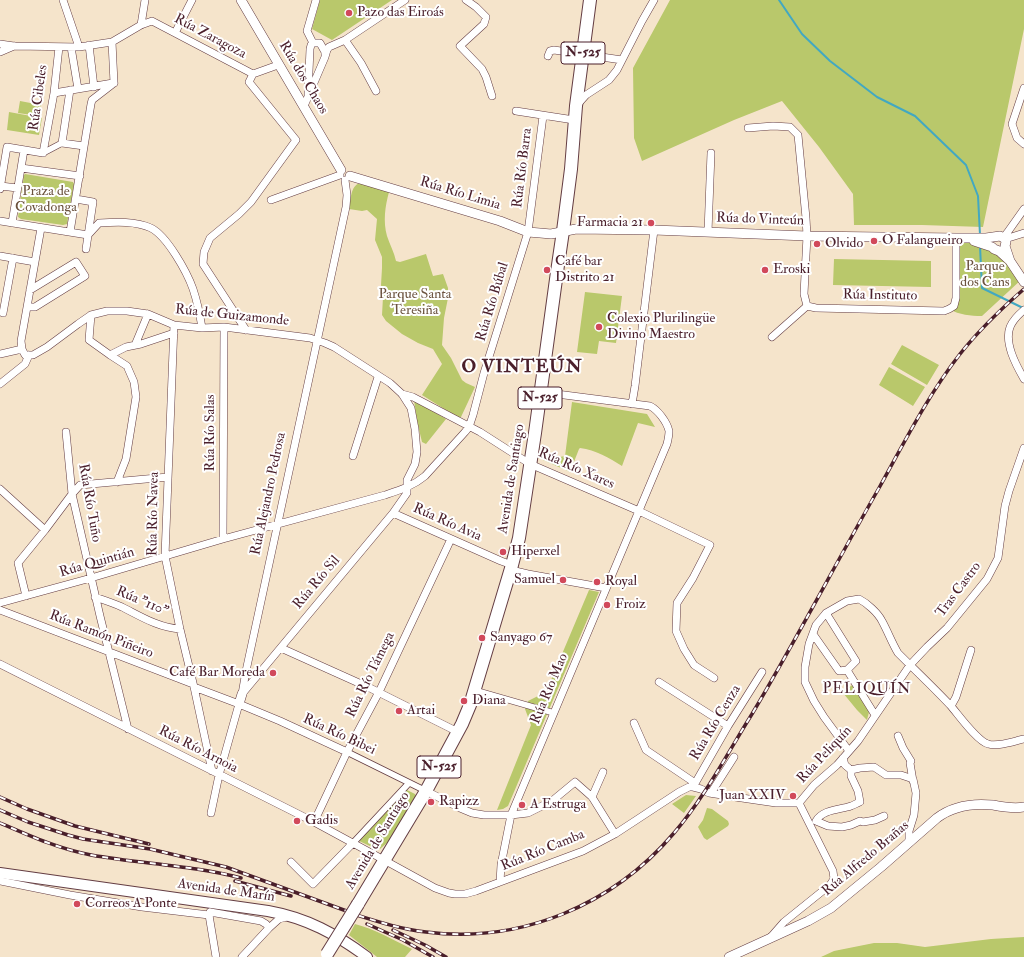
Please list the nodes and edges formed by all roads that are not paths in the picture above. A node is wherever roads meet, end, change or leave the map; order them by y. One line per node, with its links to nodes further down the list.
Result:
1 (63, 0): 20 (street)
2 (145, 0): 10 (street)
3 (192, 0): 11 (street)
4 (241, 0): 26 (street, Rúa dos Chaos)
5 (316, 0): 14 (street)
6 (405, 0): 12 (street)
7 (466, 0): 36 (street)
8 (590, 0): 22 (highway, N-525)
9 (654, 0): 25 (street)
10 (140, 25): 11 (street, Rúa Zaragoza); 13 (street, Rúa Zaragoza)
11 (175, 33): 27 (street, Rúa Zaragoza)
12 (345, 40): 17 (street); 33 (street)
13 (112, 42): 16 (street, Rúa Zaragoza); 28 (street)
14 (317, 43): 17 (street); 24 (street); 35 (street)
15 (0, 44): 18 (street, Rúa Zaragoza)
16 (89, 45): 20 (street, Rúa Zaragoza); 29 (street)
17 (334, 45): 24 (street)
18 (14, 46): 19 (street, Rúa Zaragoza); 21 (street)
19 (59, 46): 20 (street, Rúa Zaragoza); 34 (street, Rúa Cibeles)
20 (75, 47): 31 (street)
21 (0, 52)
22 (582, 55): 23 (street); 25 (street); 38 (highway, N-525)
23 (548, 56)
24 (325, 57): 35 (street)
25 (622, 60): 38 (street)
26 (278, 65): 27 (street, Rúa Zaragoza); 37 (street, Rúa dos Chaos)
27 (253, 74): 85 (street)
28 (114, 83): 29 (street); 45 (street)
29 (94, 87): 31 (street)
30 (1024, 88): 44 (street)
31 (78, 89): 32 (street)
32 (70, 90): 34 (street); 43 (street)
33 (376, 91)
34 (54, 93): 48 (street, Rúa Cibeles)
35 (308, 96): 37 (street)
36 (492, 96)
37 (304, 106): 50 (street, Rúa dos Chaos)
38 (576, 106): 41 (highway, Avenida de Santiago / N-525)
39 (516, 112): 40 (street)
40 (543, 116): 41 (street, Rúa Río Barra); 63 (street, Rúa Río Barra)
41 (574, 120): 61 (highway, Avenida de Santiago / N-525)
42 (748, 128): 67 (street)
43 (62, 143): 45 (street); 48 (street)
44 (1024, 144)
45 (84, 146): 51 (street)
46 (24, 150): 48 (street); 49 (street); 52 (street)
47 (711, 152): 64 (street)
48 (43, 153)
49 (21, 168): 51 (street); 53 (street)
50 (344, 175): 55 (street); 63 (street, Rúa Río Limia); 88 (street, Rúa Alejandro Pedrosa)
51 (80, 176): 54 (street)
52 (0, 187): 53 (street)
53 (17, 188): 58 (street)
54 (76, 199): 62 (street); 66 (street)
55 (271, 200)
56 (1024, 209): 69 (street)
57 (0, 221): 58 (street)
58 (12, 223): 59 (street)
59 (41, 228): 62 (street); 73 (street)
60 (654, 230): 61 (street, Rúa do Vinteún); 64 (street, Rúa do Vinteún); 99 (street)
61 (563, 231): 63 (street, Rúa Río Limia); 97 (highway, Avenida de Santiago / N-525)
62 (70, 232): 66 (street)
63 (528, 232): 100 (street, Rúa Río Búbal)
64 (708, 232): 67 (street, Rúa do Vinteún)
65 (1024, 234): 69 (street)
66 (88, 235): 70 (street); 84 (street)
67 (807, 236): 68 (street, Rúa do Vinteún); 76 (street)
68 (956, 238): 69 (street, Rúa do Vinteún); 76 (street, Rúa Instituto)
69 (1000, 243): 74 (street)
70 (86, 249)
71 (0, 256): 72 (street)
72 (13, 258): 73 (street); 79 (street)
73 (35, 262): 75 (street)
74 (1024, 282)
75 (30, 290): 77 (street); 77 (street)
76 (807, 306): 87 (street)
77 (27, 307): 90 (street)
78 (1024, 310): 95 (street)
79 (3, 313)
80 (148, 314): 81 (street, Rúa de Guizamonde); 82 (street, Rúa de Guizamonde); 89 (street)
81 (91, 315): 92 (street, Rúa de Guizamonde); 93 (street)
82 (174, 325): 84 (street, Rúa de Guizamonde); 86 (street, Rúa Río Navea)
83 (224, 327): 84 (street, Rúa de Guizamonde); 85 (street, Rúa de Guizamonde); 114 (street, Rúa Río Salas)
84 (202, 328)
85 (246, 330): 88 (street, Rúa de Guizamonde)
86 (174, 333): 89 (street); 105 (street, Rúa Río Navea)
87 (772, 337)
88 (318, 340): 94 (street, Rúa de Guizamonde); 112 (street, Rúa Alejandro Pedrosa)
89 (136, 345): 93 (street)
90 (22, 349): 91 (street); 92 (street)
91 (0, 354)
92 (29, 355): 96 (street)
93 (110, 355): 106 (street)
94 (378, 376): 98 (street, Rúa de Guizamonde); 103 (street)
95 (1024, 379)
96 (0, 384)
97 (541, 392): 99 (street); 104 (highway, Avenida de Santiago / N-525)
98 (402, 394): 100 (street, Rúa Río Xares); 107 (street, Rúa Río Sil)
99 (632, 404): 110 (street, Rúa Río Mao)
100 (469, 427): 104 (street, Rúa Río Xares); 107 (street)
101 (66, 432): 109 (street, Rúa Río Tuño)
102 (1024, 448): 131 (street, Tras Castro)
103 (353, 456)
104 (530, 464): 110 (street, Rúa Río Xares); 117 (highway, Avenida de Santiago / N-525)
105 (168, 477): 106 (street); 116 (street, Rúa Río Navea)
106 (117, 482): 109 (street)
107 (407, 484): 111 (street, Rúa Río Sil); 112 (street, Rúa Quintián)
108 (0, 488): 113 (street)
109 (72, 494): 113 (street); 118 (street, Rúa Río Tuño)
110 (639, 511): 119 (street, Rúa Río Mao); 135 (street, Rúa Río Xares)
111 (393, 513): 115 (street, Rúa Río Avia); 127 (street, Rúa Río Sil)
112 (277, 525): 114 (street, Rúa Quintián); 134 (street, Rúa Alejandro Pedrosa)
113 (45, 530): 120 (street)
114 (223, 539): 116 (street, Rúa Quintián)
115 (451, 539): 117 (street, Rúa Río Avia); 140 (street, Rúa Río Támega)
116 (165, 556): 118 (street, Rúa Quintián); 125 (street, Rúa Río Navea)
117 (512, 567): 119 (street, Rúa Río Avia); 139 (highway, Avenida de Santiago / N-525)
118 (91, 578): 120 (street, Rúa Quintián); 121 (street, Rúa Río Tuño)
119 (606, 588): 144 (street, Rúa Río Mao)
120 (26, 596): 122 (street, Rúa Quintián)
121 (96, 597): 125 (street, Rúa "110"); 129 (street, Rúa Río Tuño)
122 (0, 603)
123 (0, 610): 129 (street, Rúa Ramón Piñeiro)
124 (826, 613): 126 (street); 131 (street); 132 (street)
125 (180, 629): 138 (street, Rúa Río Navea)
126 (813, 634): 132 (street); 152 (street)
127 (281, 648): 136 (street, Rúa Río Sil); 140 (street)
128 (971, 650): 143 (street)
129 (108, 651): 138 (street, Rúa Ramón Piñeiro); 148 (street, Rúa Río Tuño)
130 (0, 664): 148 (street, Rúa Río Arnoia)
131 (910, 665): 143 (street); 145 (street, Rúa Peliquín)
132 (847, 670): 145 (street)
133 (762, 672): 147 (street, Rúa Río Cenza)
134 (245, 676): 136 (street); 141 (street, Rúa Alejandro Pedrosa)
135 (714, 678)
136 (254, 680): 141 (street, Rúa Río Sil)
137 (660, 682): 147 (street)
138 (194, 686): 142 (street, Rúa Ramón Piñeiro); 157 (street, Rúa Río Navea)
139 (474, 690): 144 (street); 149 (highway, Avenida de Santiago / N-525)
140 (379, 692): 149 (street); 153 (street, Rúa Río Támega)
141 (242, 694): 142 (street, Rúa Alejandro Pedrosa)
142 (239, 704): 153 (street, Rúa Río Bibei); 159 (street, Rúa Alejandro Pedrosa)
143 (951, 706): 151 (street)
144 (554, 713): 169 (street, Rúa Río Mao)
145 (875, 715): 152 (street, Rúa Peliquín)
146 (634, 723): 162 (street)
147 (728, 726): 162 (street, Rúa Río Cenza)
148 (128, 729): 157 (street, Rúa Río Arnoia)
149 (458, 732): 163 (highway, Avenida de Santiago / N-525)
150 (898, 736): 160 (street)
151 (1024, 738)
152 (849, 751): 155 (street, Rúa Peliquín)
153 (347, 752): 161 (street, Rúa Río Bibei); 172 (street, Rúa Río Támega)
154 (734, 757): 164 (street)
155 (843, 758): 156 (street); 166 (street, Rúa Peliquín)
156 (851, 770): 160 (street); 171 (street)
157 (212, 771): 159 (street, Rúa Río Arnoia)
158 (603, 772): 165 (street)
159 (220, 775): 168 (street, Rúa Alejandro Pedrosa); 172 (street, Rúa Río Arnoia)
160 (913, 780): 176 (street)
161 (409, 783): 163 (street, Rúa Río Bibei); 175 (street)
162 (694, 785): 164 (street); 174 (street, Rúa Río Camba)
163 (426, 791): 169 (street); 177 (highway, Avenida de Santiago / N-525)
164 (708, 792): 166 (street)
165 (592, 797): 169 (street); 174 (street)
166 (799, 803): 173 (street)
167 (1024, 807): 176 (street, Rúa Alfredo Brañas)
168 (211, 813)
169 (511, 815): 180 (street, Rúa Río Mao)
170 (884, 816): 171 (street)
171 (816, 821): 173 (street)
172 (314, 822): 175 (street, Rúa Río Arnoia)
173 (808, 822): 186 (street)
174 (615, 834): 180 (street, Rúa Río Camba)
175 (353, 843): 177 (street, Rúa Río Arnoia); 178 (street)
176 (909, 843): 186 (street, Rúa Alfredo Brañas)
177 (384, 860): 180 (street, Rúa Río Camba); 187 (highway, Avenida de Santiago / N-525, bridge)
178 (291, 862)
179 (2, 877): 181 (main road, Avenida de Marín); 182 (street, Avenida de Marín)
180 (500, 882)
181 (71, 883): 182 (street); 183 (main road, Avenida de Marín)
182 (70, 895): 183 (street, Avenida de Marín)
183 (210, 910): 184 (main road, Avenida de Marín); 185 (street, Avenida de Marín); 188 (street)
184 (290, 916): 185 (street); 190 (main road, Avenida de Marín)
185 (269, 928): 189 (street)
186 (770, 938): 191 (street, Rúa Alfredo Brañas)
187 (325, 955)
188 (216, 957)
189 (242, 957)
190 (367, 957)
191 (729, 957)

